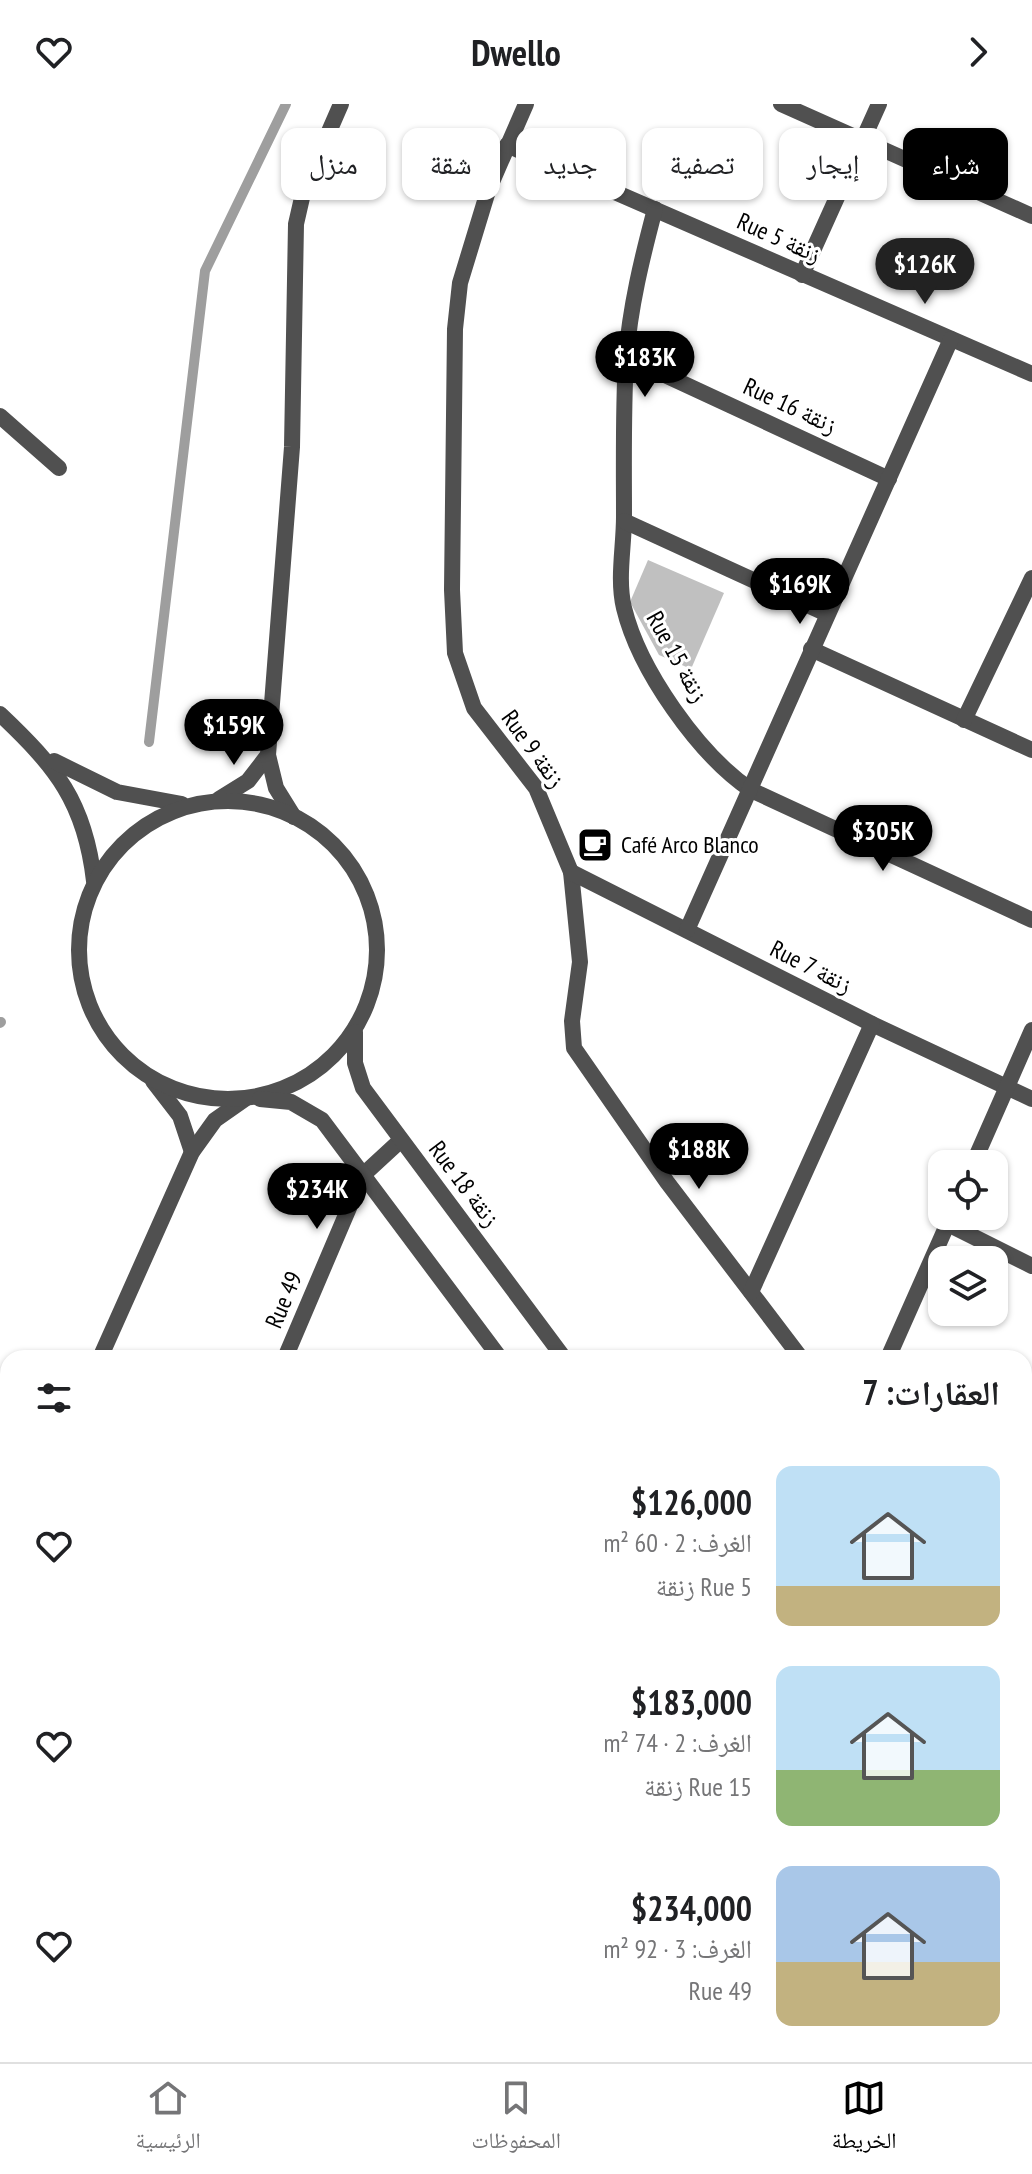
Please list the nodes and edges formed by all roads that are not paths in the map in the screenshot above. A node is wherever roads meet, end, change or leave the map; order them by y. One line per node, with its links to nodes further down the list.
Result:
1 (341, 104): 26 (street)
2 (526, 104): 7 (street, Rue 9 زنقة)
3 (781, 104): 5 (street)
4 (879, 104): 6 (street)
5 (834, 128)
6 (868, 128)
7 (507, 145): 10 (street, Rue 5 زنقة); 32 (street, Rue 9 زنقة)
8 (887, 152): 11 (street)
9 (836, 200): 12 (street)
10 (655, 209): 12 (street, Rue 5 زنقة); 14 (street, Rue 15 زنقة)
11 (1032, 216)
12 (802, 275): 13 (street, Rue 5 زنقة)
13 (951, 339): 15 (street, Rue 5 زنقة); 18 (street)
14 (626, 357): 18 (street, Rue 16 زنقة); 19 (street, Rue 15 زنقة)
15 (1032, 374)
16 (0, 416): 17 (street)
17 (59, 468)
18 (889, 479): 21 (street)
19 (624, 521): 21 (street); 28 (street, Rue 15 زنقة)
20 (1032, 578): 24 (street)
21 (827, 614): 22 (street)
22 (811, 649): 24 (street); 28 (street)
23 (0, 714): 27 (street)
24 (964, 720): 25 (street)
25 (1032, 750)
26 (268, 755): 29 (street); 31 (street)
27 (45, 757): 30 (street); 33 (street)
28 (751, 790): 34 (street, Rue 15 زنقة); 35 (street)
29 (219, 799): 30 (street); 31 (street)
30 (195, 805): 33 (street)
31 (294, 817): 37 (street)
32 (571, 872): 35 (street, Rue 7 زنقة); 50 (street, Rue 9 زنقة)
33 (95, 883): 39 (street)
34 (1032, 920)
35 (687, 930): 36 (street, Rue 7 زنقة)
36 (872, 1024): 40 (street, Rue 7 زنقة); 50 (street)
37 (355, 1028): 41 (street); 43 (street, Rue 18 زنقة)
38 (1032, 1030): 40 (street)
39 (153, 1081): 41 (street); 45 (street)
40 (1005, 1087): 42 (street, Rue 7 زنقة); 44 (street)
41 (250, 1099): 45 (street); 46 (street)
42 (1032, 1099)
43 (401, 1140): 46 (street, Rue 49); 54 (street, Rue 18 زنقة)
44 (979, 1150)
45 (192, 1152): 51 (street)
46 (363, 1175): 52 (street, Rue 49); 53 (street)
47 (946, 1230): 56 (street)
48 (968, 1230): 49 (street)
49 (1032, 1266)
50 (751, 1292): 55 (street, Rue 9 زنقة)
51 (104, 1350)
52 (291, 1350)
53 (494, 1350)
54 (558, 1350)
55 (795, 1350)
56 (892, 1350)

